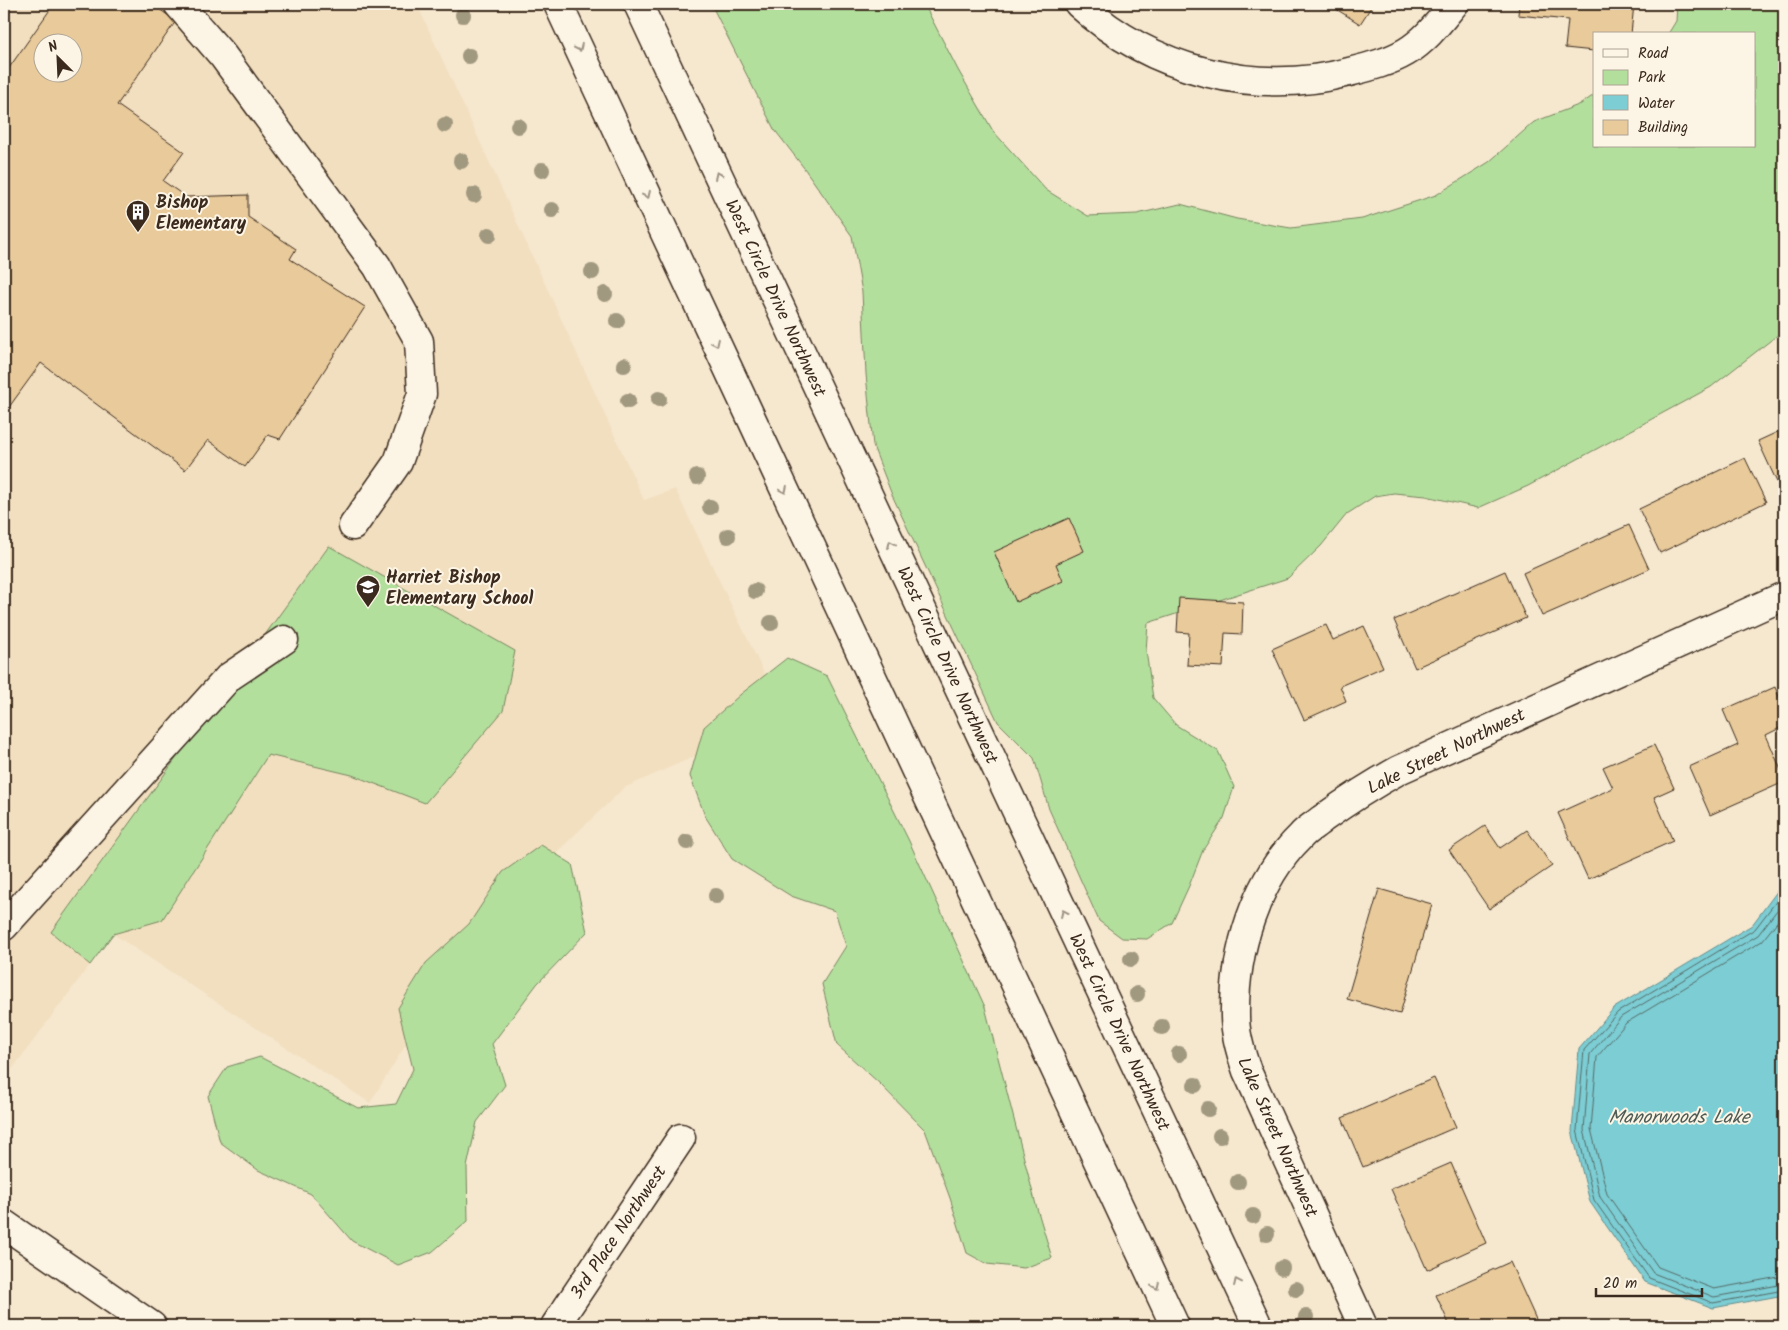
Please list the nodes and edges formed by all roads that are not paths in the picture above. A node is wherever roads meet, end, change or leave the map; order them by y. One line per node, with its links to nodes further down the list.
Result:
1 (178, 4): 6 (main road)
2 (558, 4): 14 (main road, one-way to 14)
3 (638, 4): 15 (main road, West Circle Drive Northwest, one-way to 3)
4 (1079, 4): 5 (main road)
5 (1454, 4)
6 (353, 526)
7 (1784, 596): 16 (main road, Lake Street Northwest)
8 (284, 640): 9 (main road)
9 (4, 926)
10 (682, 1138): 13 (main road, 3rd Place Northwest)
11 (4, 1224): 12 (main road)
12 (152, 1326)
13 (555, 1326)
14 (1175, 1326)
15 (1258, 1326)
16 (1363, 1326)

